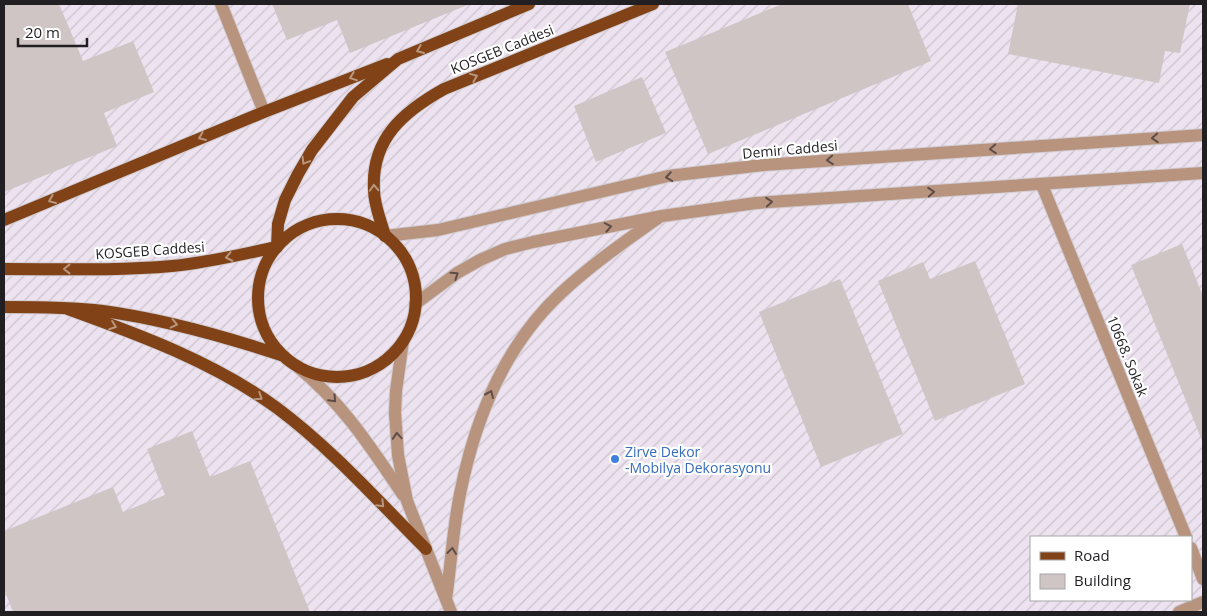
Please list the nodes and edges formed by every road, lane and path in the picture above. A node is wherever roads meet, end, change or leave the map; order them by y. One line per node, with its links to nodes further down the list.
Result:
1 (221, 4): 5 (street)
2 (529, 4): 4 (main road, one-way to 4)
3 (653, 4): 11 (main road, KOSGEB Caddesi, one-way to 3)
4 (398, 59): 5 (main road, one-way to 5); 12 (main road, one-way to 12)
5 (264, 112): 10 (main road, one-way to 10)
6 (1203, 135): 11 (street, Demir Caddesi, one-way to 11)
7 (1203, 173): 8 (street)
8 (1042, 185): 9 (street, one-way to 8); 21 (street, 10668. Sokak)
9 (662, 216): 14 (street, one-way to 9); 25 (street, one-way to 9)
10 (4, 220)
11 (385, 236): 12 (main road); 14 (main road)
12 (277, 247): 13 (main road, KOSGEB Caddesi, one-way to 13); 18 (main road)
13 (4, 269)
14 (415, 304): 17 (main road)
15 (4, 307): 16 (main road)
16 (68, 309): 18 (main road, one-way to 18); 22 (main road, one-way to 22)
17 (403, 341): 19 (main road); 20 (street, one-way to 17)
18 (282, 356): 19 (main road)
19 (297, 366): 20 (street, one-way to 20)
20 (407, 501): 22 (street)
21 (1186, 536)
22 (426, 549): 25 (street)
23 (1192, 551): 24 (street)
24 (1203, 579)
25 (446, 599): 27 (street)
26 (1203, 602): 28 (street)
27 (451, 612)
28 (1178, 612)

